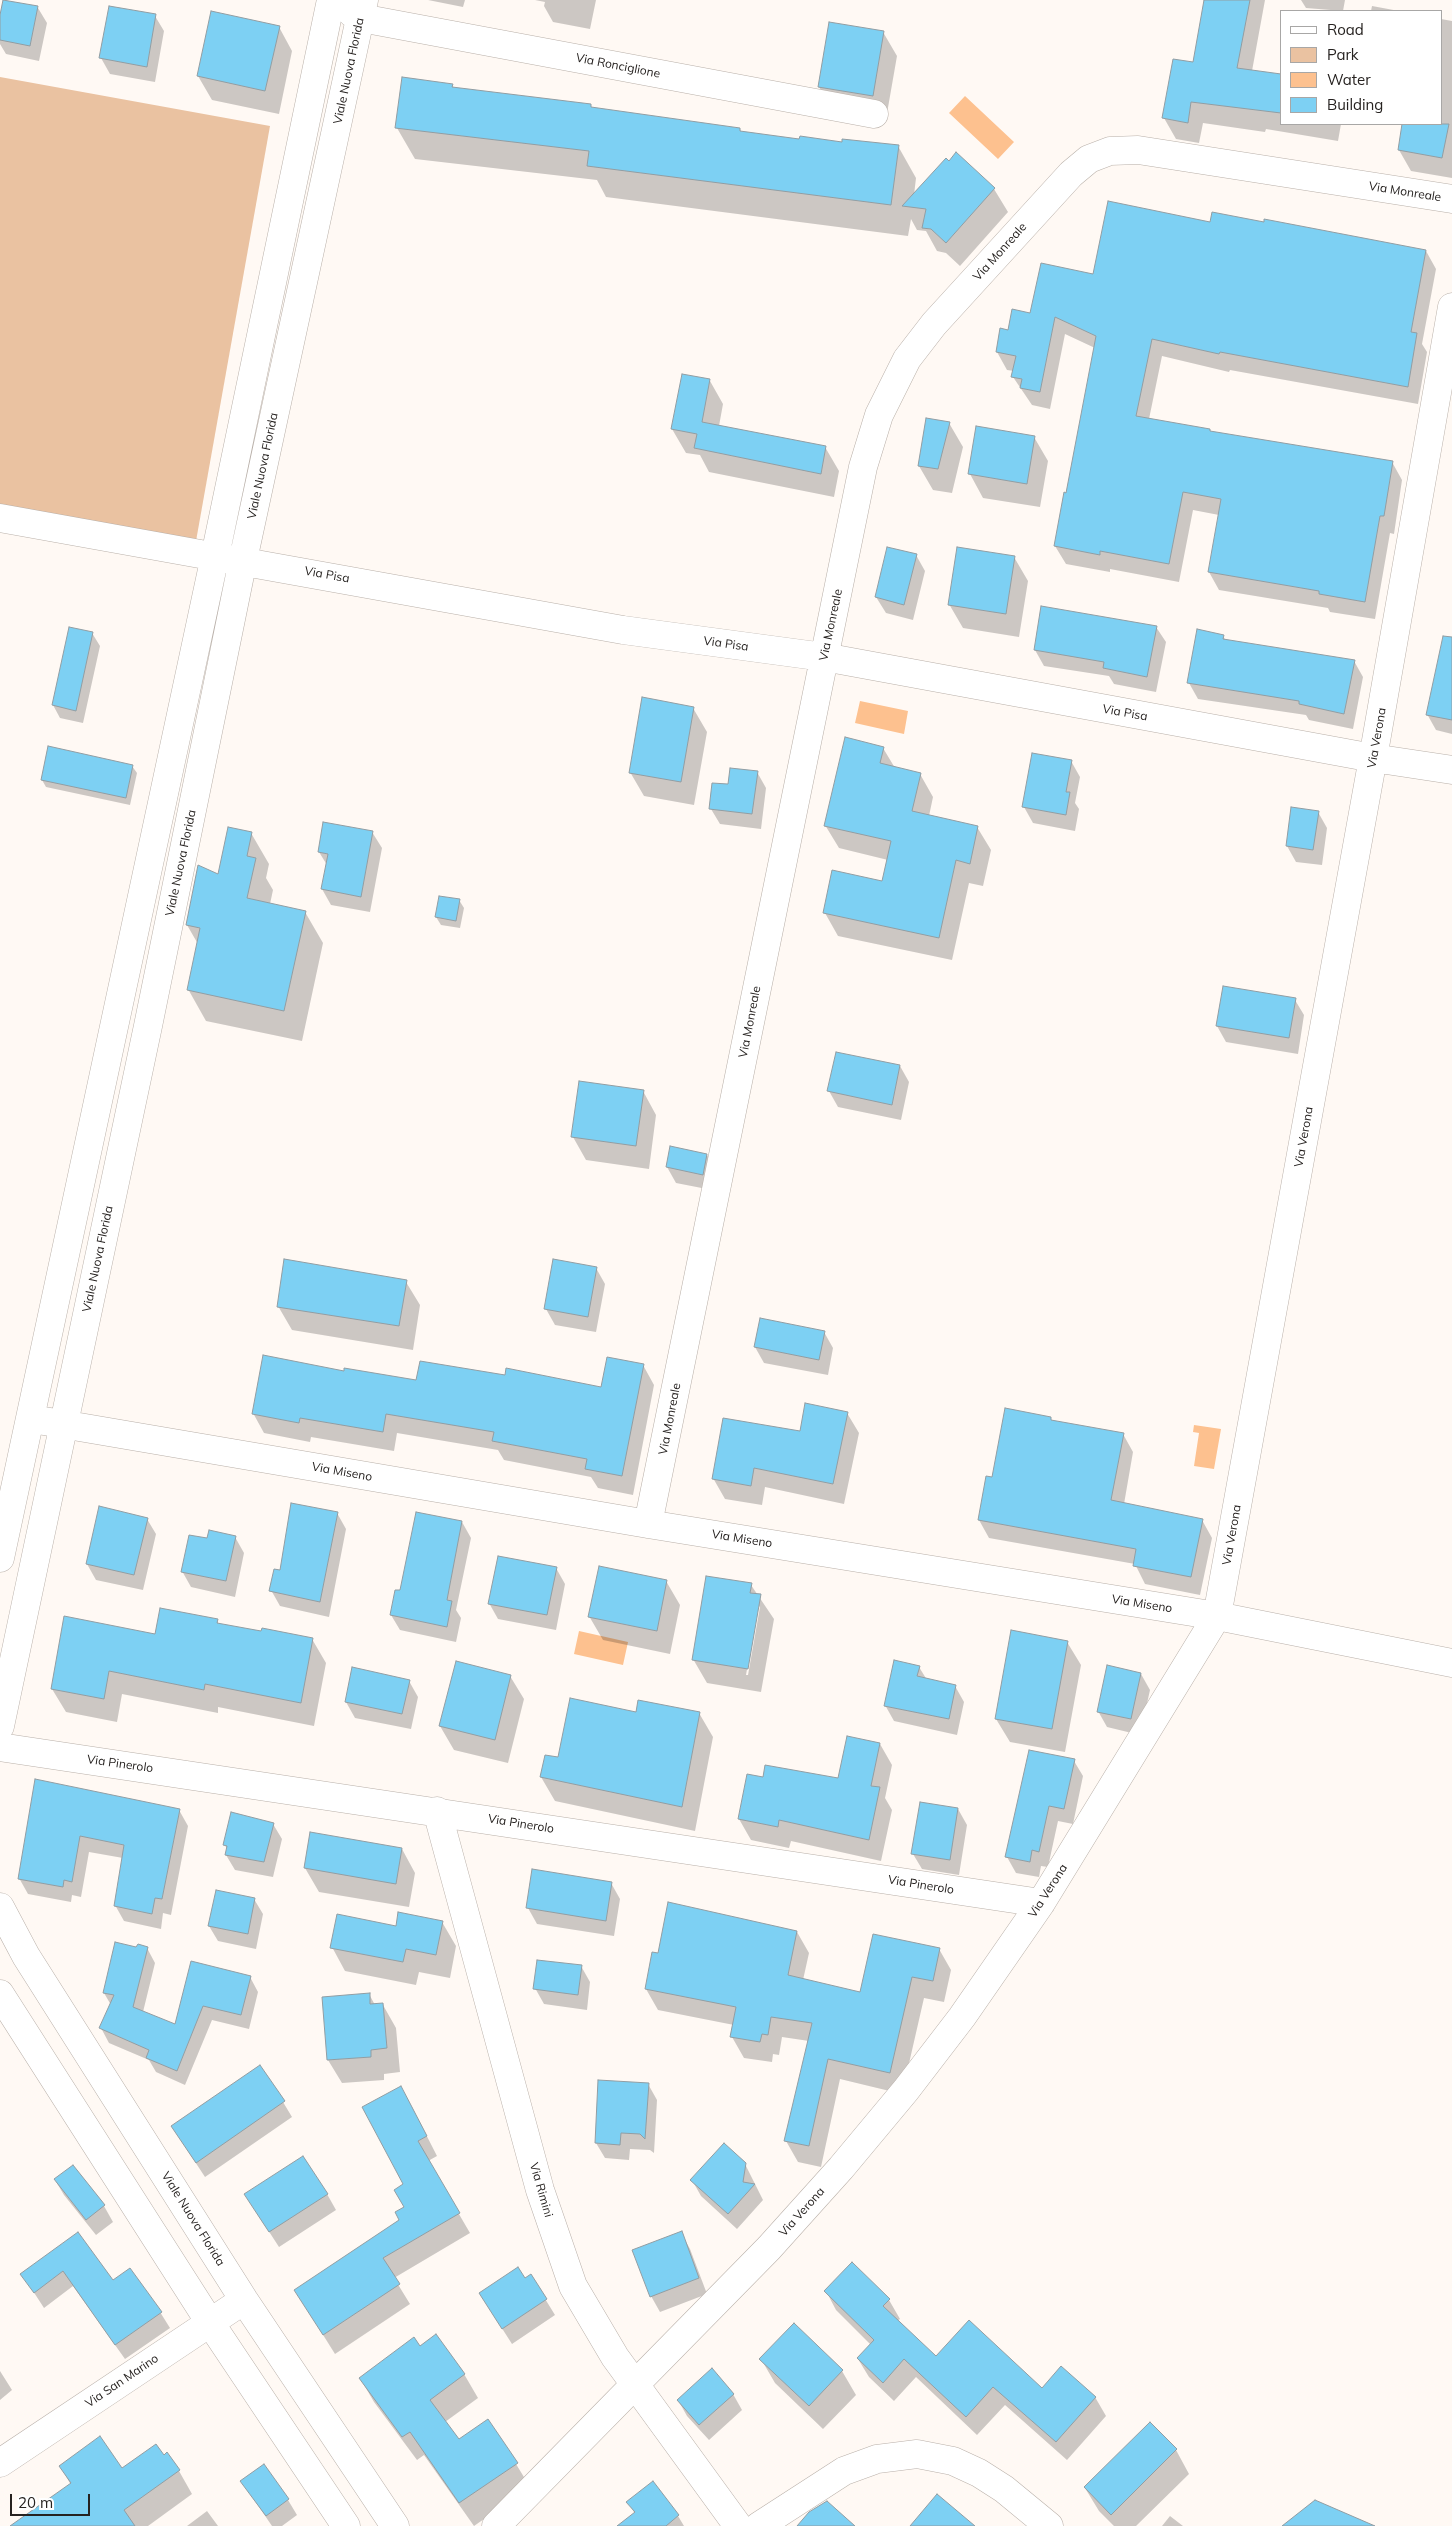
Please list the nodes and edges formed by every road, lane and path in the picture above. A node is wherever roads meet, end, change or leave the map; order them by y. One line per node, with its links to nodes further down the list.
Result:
1 (331, 0): 5 (street)
2 (357, 6): 3 (street, Via Ronciglione); 6 (street, Viale Nuova Florida)
3 (874, 114)
4 (1452, 199): 11 (street, Via Monreale)
5 (288, 203): 6 (street); 9 (street)
6 (320, 208): 10 (street, Viale Nuova Florida)
7 (1452, 307): 12 (street, Via Verona)
8 (0, 518): 9 (street, Via Pisa)
9 (215, 556): 10 (street, Via Pisa); 14 (street)
10 (243, 560): 11 (street, Via Pisa); 15 (street, Viale Nuova Florida)
11 (824, 657): 12 (street, Via Pisa); 16 (street, Via Monreale)
12 (1373, 758): 13 (street, Via Pisa); 18 (street, Via Verona)
13 (1452, 770)
14 (31, 1418): 15 (street, Via Miseno); 17 (street)
15 (63, 1425): 16 (street, Via Miseno); 20 (street, Viale Nuova Florida)
16 (648, 1524): 18 (street, Via Miseno)
17 (0, 1558)
18 (1217, 1616): 19 (street, Via Miseno); 24 (street, Via Verona)
19 (1452, 1663)
20 (3, 1699): 21 (street, Viale Nuova Florida)
21 (0, 1726)
22 (0, 1747): 23 (street, Via Pinerolo)
23 (437, 1811): 24 (street, Via Pinerolo); 30 (street, Via Rimini)
24 (1041, 1903): 30 (street, Via Verona)
25 (0, 1907): 26 (street, Viale Nuova Florida)
26 (13, 1953): 28 (street, Viale Nuova Florida)
27 (0, 1994): 29 (street)
28 (244, 2300): 29 (street, Via San Marino); 33 (street, Viale Nuova Florida)
29 (209, 2321): 31 (street, Via San Marino); 32 (street)
30 (635, 2385): 34 (street, Via Verona); 35 (street, Via Rimini)
31 (0, 2463)
32 (346, 2526)
33 (395, 2526)
34 (496, 2526)
35 (738, 2526)
36 (759, 2526): 37 (street)
37 (1049, 2526)

